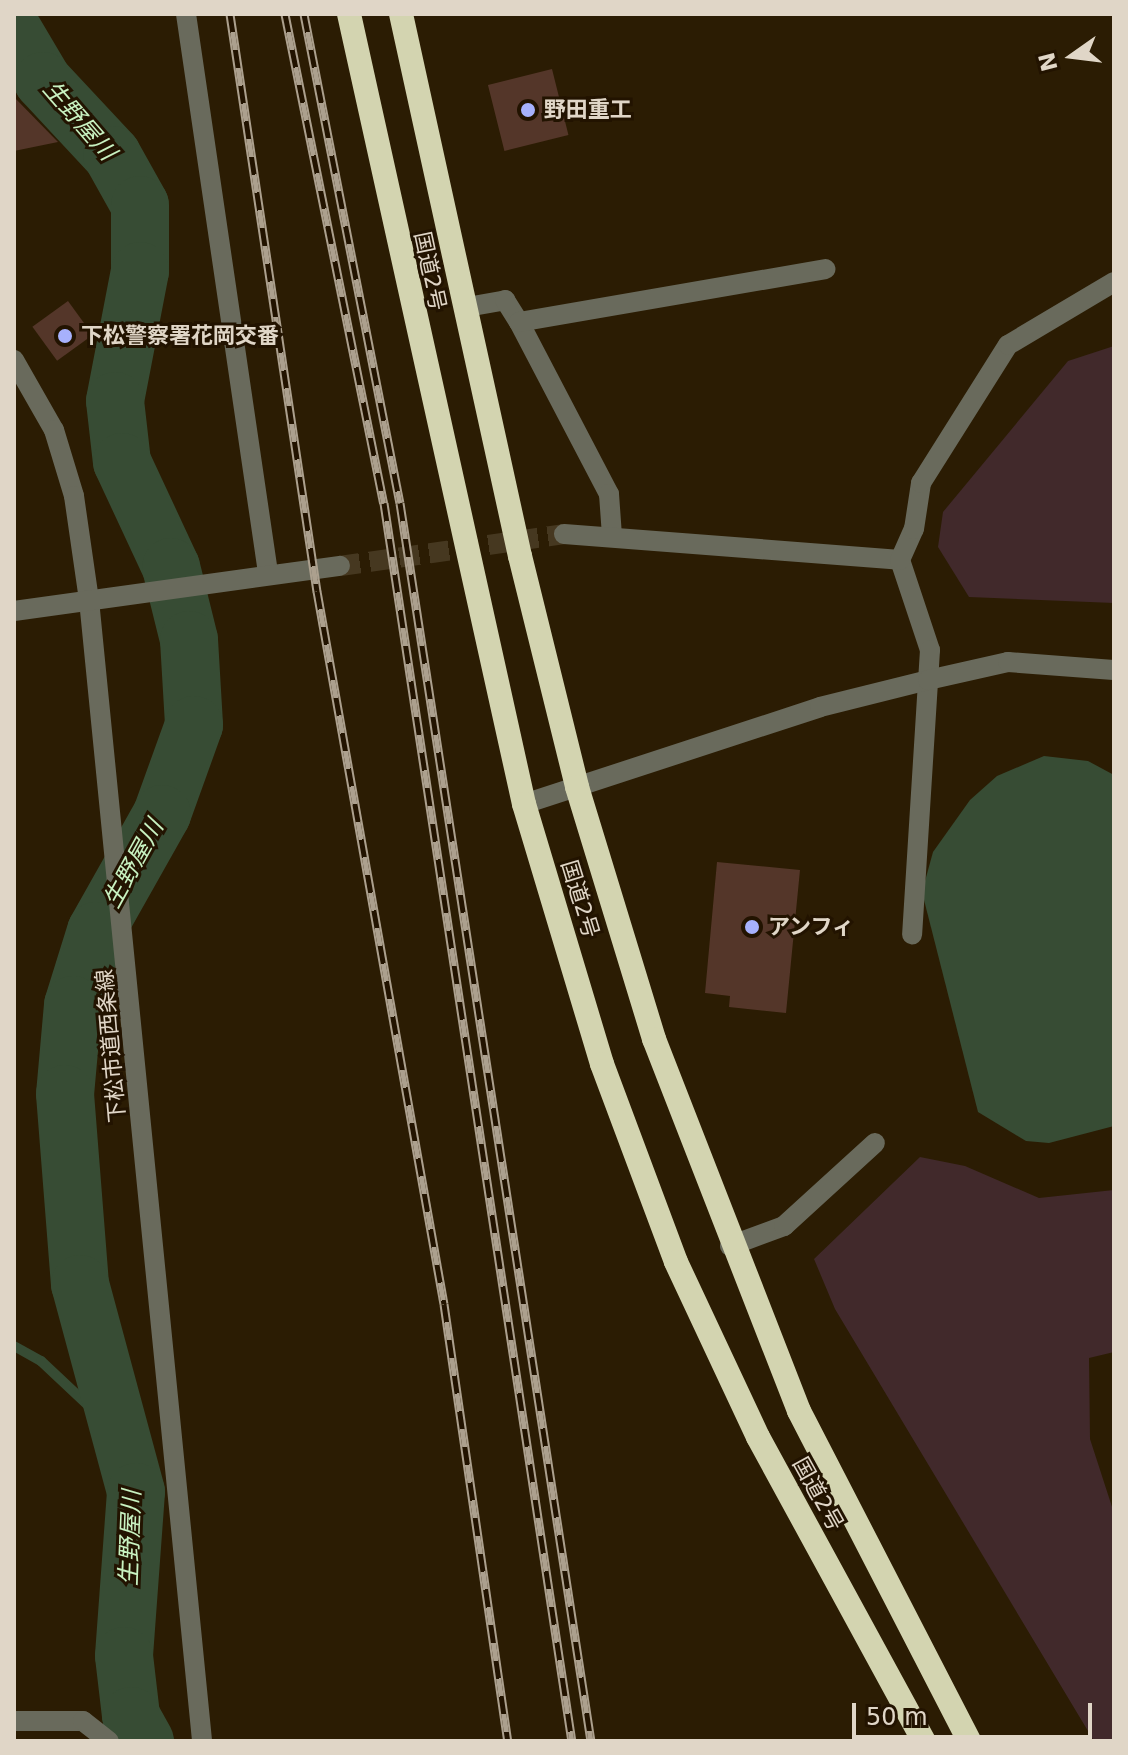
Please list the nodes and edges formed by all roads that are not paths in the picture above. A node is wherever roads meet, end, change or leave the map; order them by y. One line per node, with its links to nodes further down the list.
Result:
1 (186, 14): 13 (street)
2 (349, 14): 19 (highway, 国道2号)
3 (401, 14): 6 (highway, 国道2号)
4 (825, 269): 7 (street)
5 (1114, 282): 11 (street)
6 (467, 307): 7 (street); 18 (highway, 国道2号)
7 (519, 322): 10 (street)
8 (14, 360): 14 (street, 下松市道西条線)
9 (564, 534): 10 (street)
10 (612, 536): 11 (street)
11 (900, 560): 17 (street)
12 (340, 566): 13 (street)
13 (268, 573): 14 (street)
14 (89, 600): 15 (street); 25 (street, 下松市道西条線)
15 (14, 611)
16 (1114, 670): 17 (street)
17 (928, 680): 18 (street); 20 (street)
18 (577, 787): 19 (street); 22 (highway, 国道2号)
19 (524, 804): 26 (highway, 国道2号)
20 (912, 934)
21 (875, 1143): 22 (street)
22 (730, 1246): 27 (highway, 国道2号)
23 (14, 1721): 24 (street)
24 (109, 1741)
25 (202, 1741)
26 (924, 1741)
27 (969, 1741)

